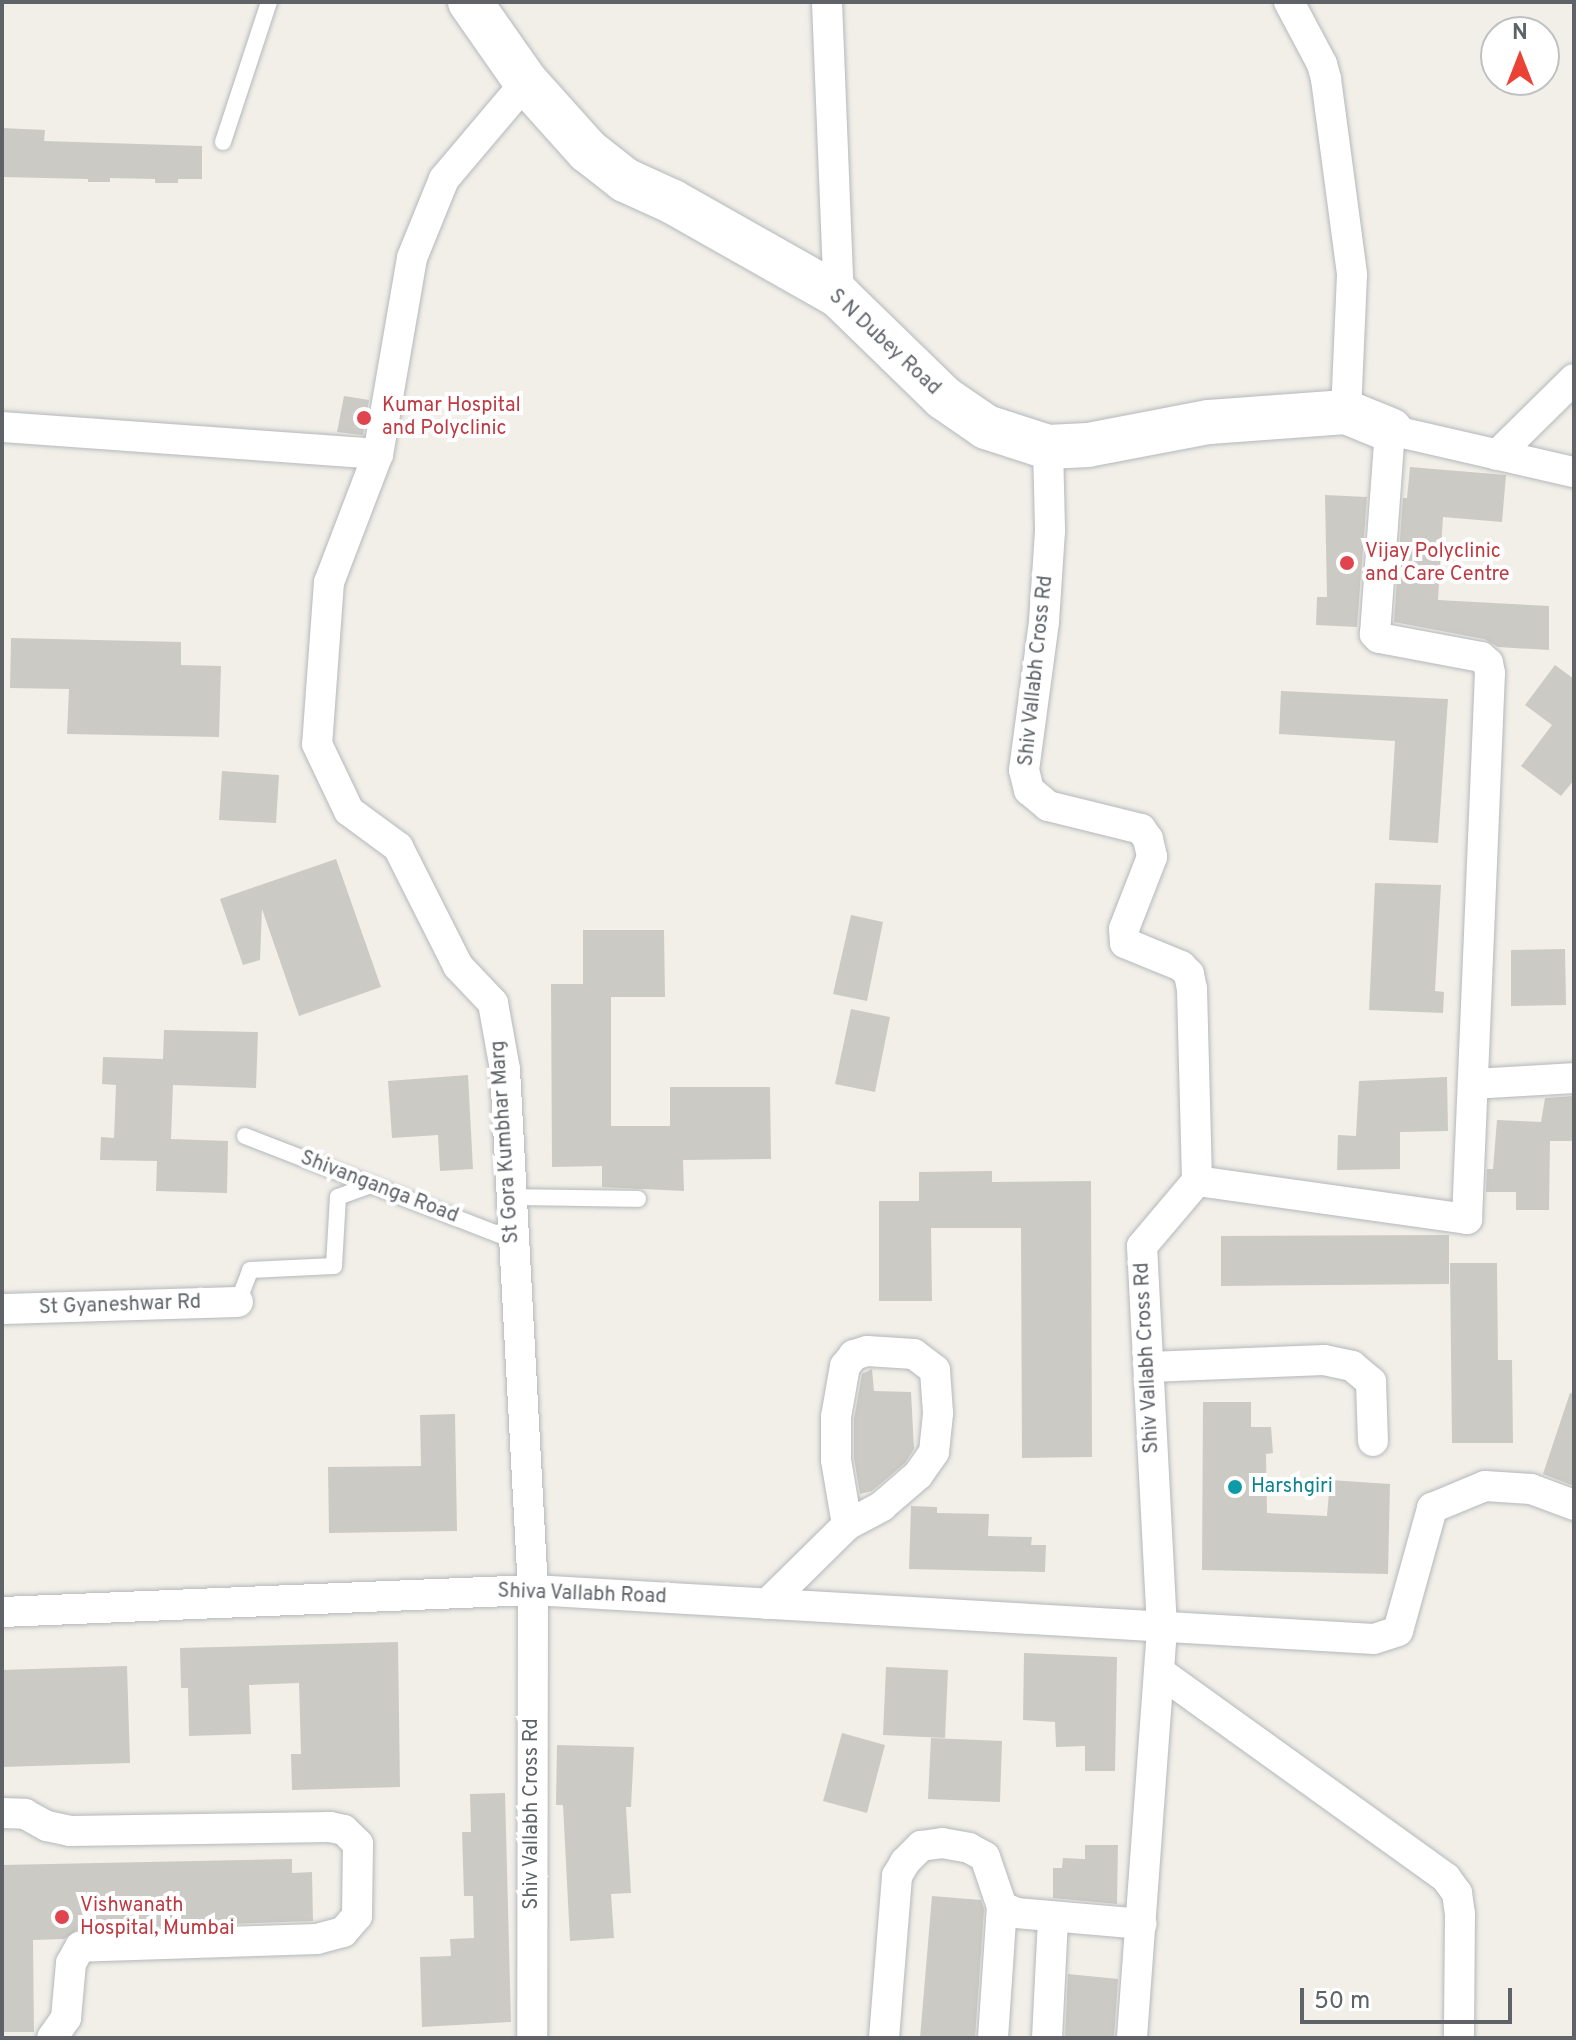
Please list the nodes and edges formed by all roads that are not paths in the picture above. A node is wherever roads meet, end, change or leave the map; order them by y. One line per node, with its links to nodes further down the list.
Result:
1 (269, 2): 6 (lane)
2 (470, 2): 5 (street, S N Dubey Road)
3 (827, 2): 7 (street)
4 (1289, 2): 9 (street)
5 (526, 82): 7 (street, S N Dubey Road); 13 (street, St Gora Kumbhar Marg)
6 (223, 142)
7 (839, 296): 12 (street, S N Dubey Road)
8 (1574, 379): 14 (street)
9 (1346, 412): 11 (street, S N Dubey Road); 12 (street, S N Dubey Road)
10 (2, 427): 13 (street)
11 (1390, 430): 14 (street); 17 (street)
12 (1048, 447): 19 (street, Shiv Vallabh Cross Rd)
13 (378, 454): 21 (street, St Gora Kumbhar Marg)
14 (1497, 455): 15 (street)
15 (1574, 472)
16 (1574, 1078): 17 (street)
17 (1473, 1084): 19 (street)
18 (245, 1136): 20 (lane, Shivanganga Road)
19 (1197, 1181): 26 (street, Shiv Vallabh Cross Rd)
20 (371, 1185): 23 (lane, Shivanganga Road); 24 (lane)
21 (511, 1197): 22 (lane); 23 (street, St Gora Kumbhar Marg)
22 (638, 1199)
23 (513, 1240): 30 (street, St Gora Kumbhar Marg)
24 (238, 1302): 25 (street, St Gyaneshwar Rd)
25 (2, 1309)
26 (1149, 1367): 27 (street); 33 (street, Shiv Vallabh Cross Rd)
27 (1373, 1441)
28 (1574, 1505): 33 (street, Shiva Vallabh Road)
29 (847, 1525): 29 (street); 31 (street)
30 (533, 1590): 31 (street, Shiva Vallabh Road); 32 (street, Shiva Vallabh Road); 40 (street, Shiv Vallabh Cross Rd)
31 (767, 1604): 33 (street, Shiva Vallabh Road)
32 (2, 1612)
33 (1162, 1629): 34 (street, Shiv Vallabh Cross Rd)
34 (1161, 1673): 38 (street, Shiv Vallabh Cross Rd); 45 (street)
35 (2, 1813): 39 (street)
36 (1002, 1907): 37 (street); 41 (street); 42 (street)
37 (1053, 1918): 38 (street); 43 (street)
38 (1142, 1924): 44 (street, Shiv Vallabh Cross Rd)
39 (52, 2038)
40 (532, 2038)
41 (884, 2038)
42 (993, 2038)
43 (1047, 2038)
44 (1132, 2038)
45 (1459, 2038)

